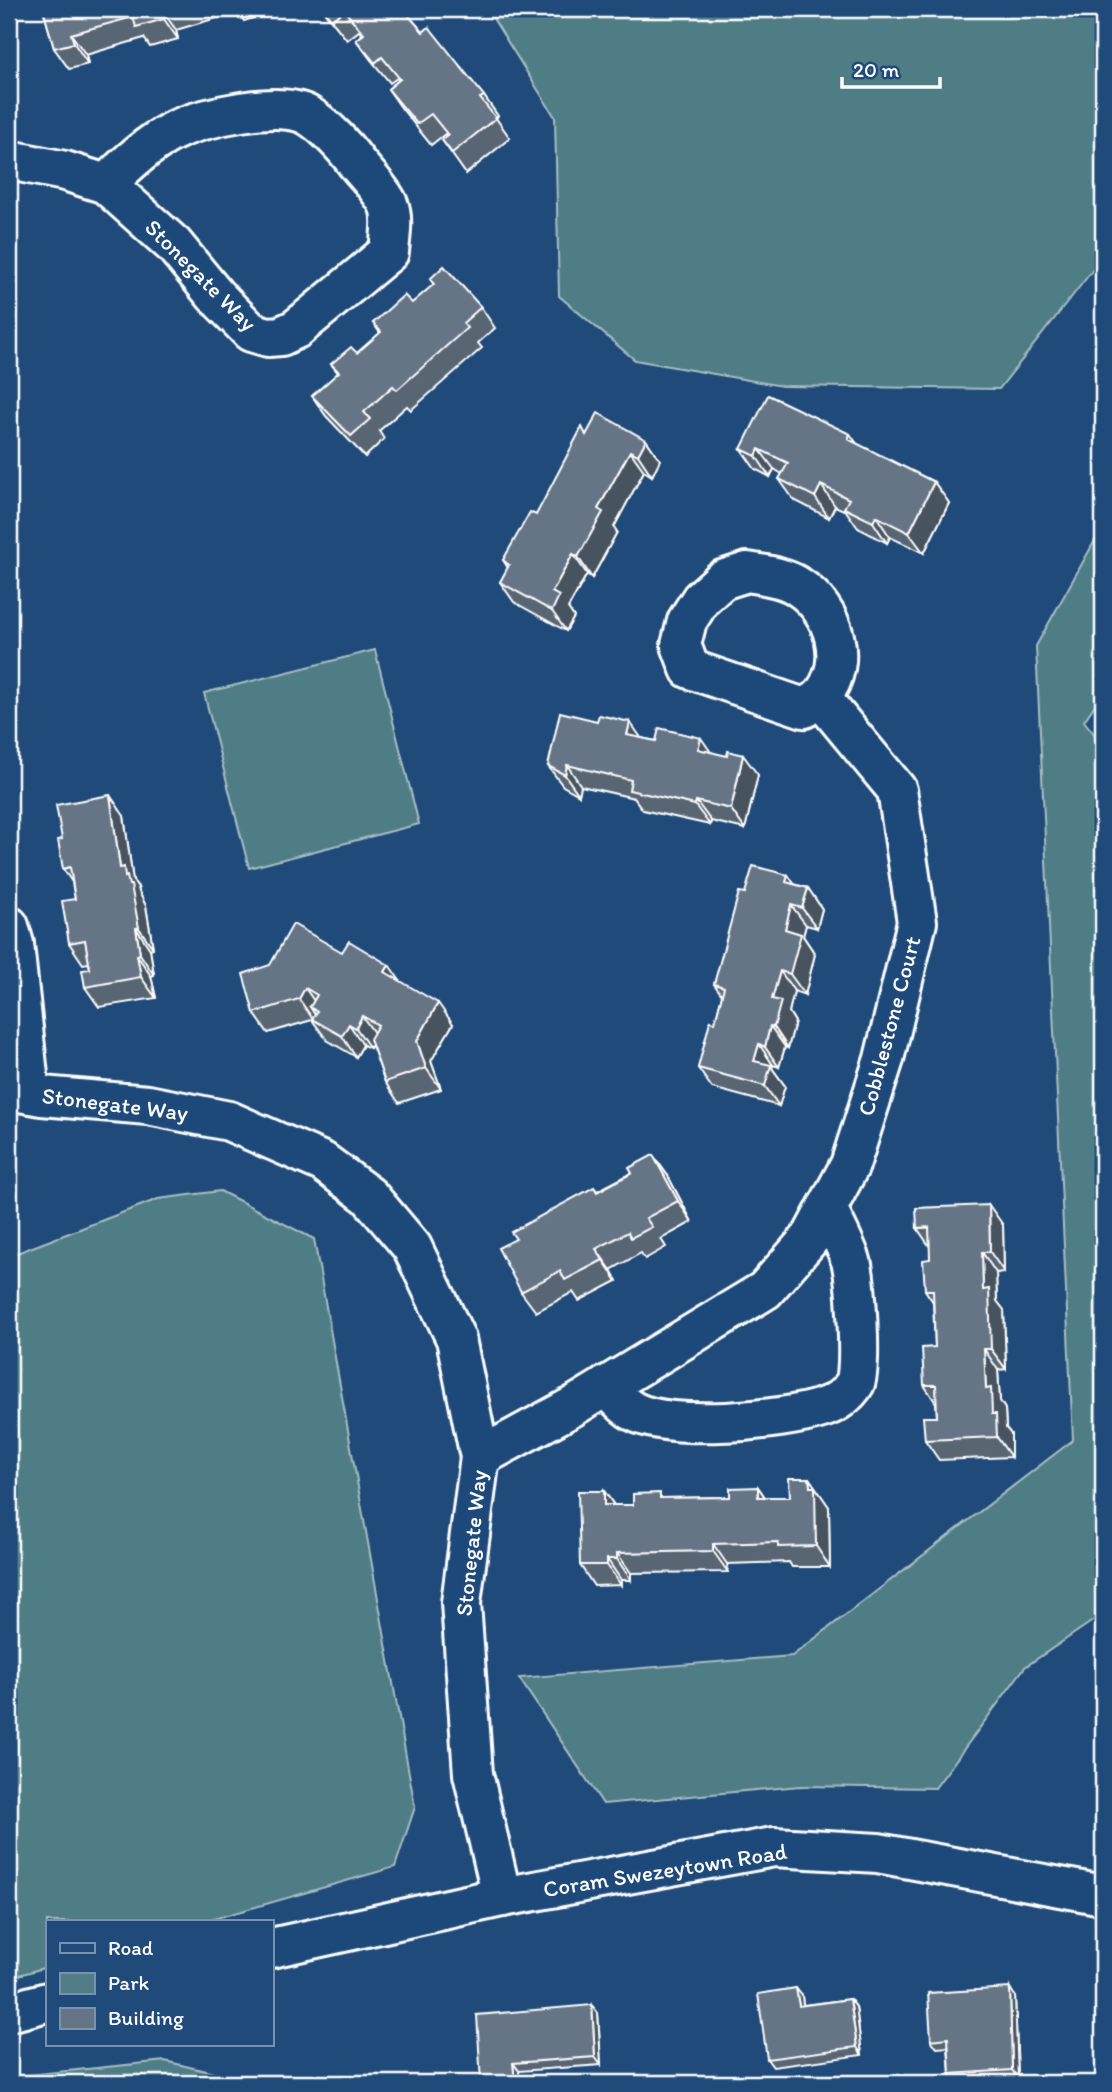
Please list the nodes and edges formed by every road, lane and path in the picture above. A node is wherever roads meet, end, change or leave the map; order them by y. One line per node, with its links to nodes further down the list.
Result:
1 (9, 160): 2 (street, Stonegate Way)
2 (106, 184): 2 (street, Stonegate Way)
3 (821, 698): 6 (street, Cobblestone Court)
4 (9, 926): 5 (street, Stonegate Way)
5 (19, 1092): 8 (street, Stonegate Way)
6 (827, 1208): 7 (street, Cobblestone Court); 7 (street)
7 (606, 1386): 8 (street, Cobblestone Court)
8 (480, 1457): 10 (street, Stonegate Way)
9 (1103, 1895): 10 (street, Coram Swezeytown Road)
10 (502, 1897): 11 (street, Coram Swezeytown Road)
11 (273, 1948)
12 (46, 2003): 13 (street)
13 (9, 2012)

